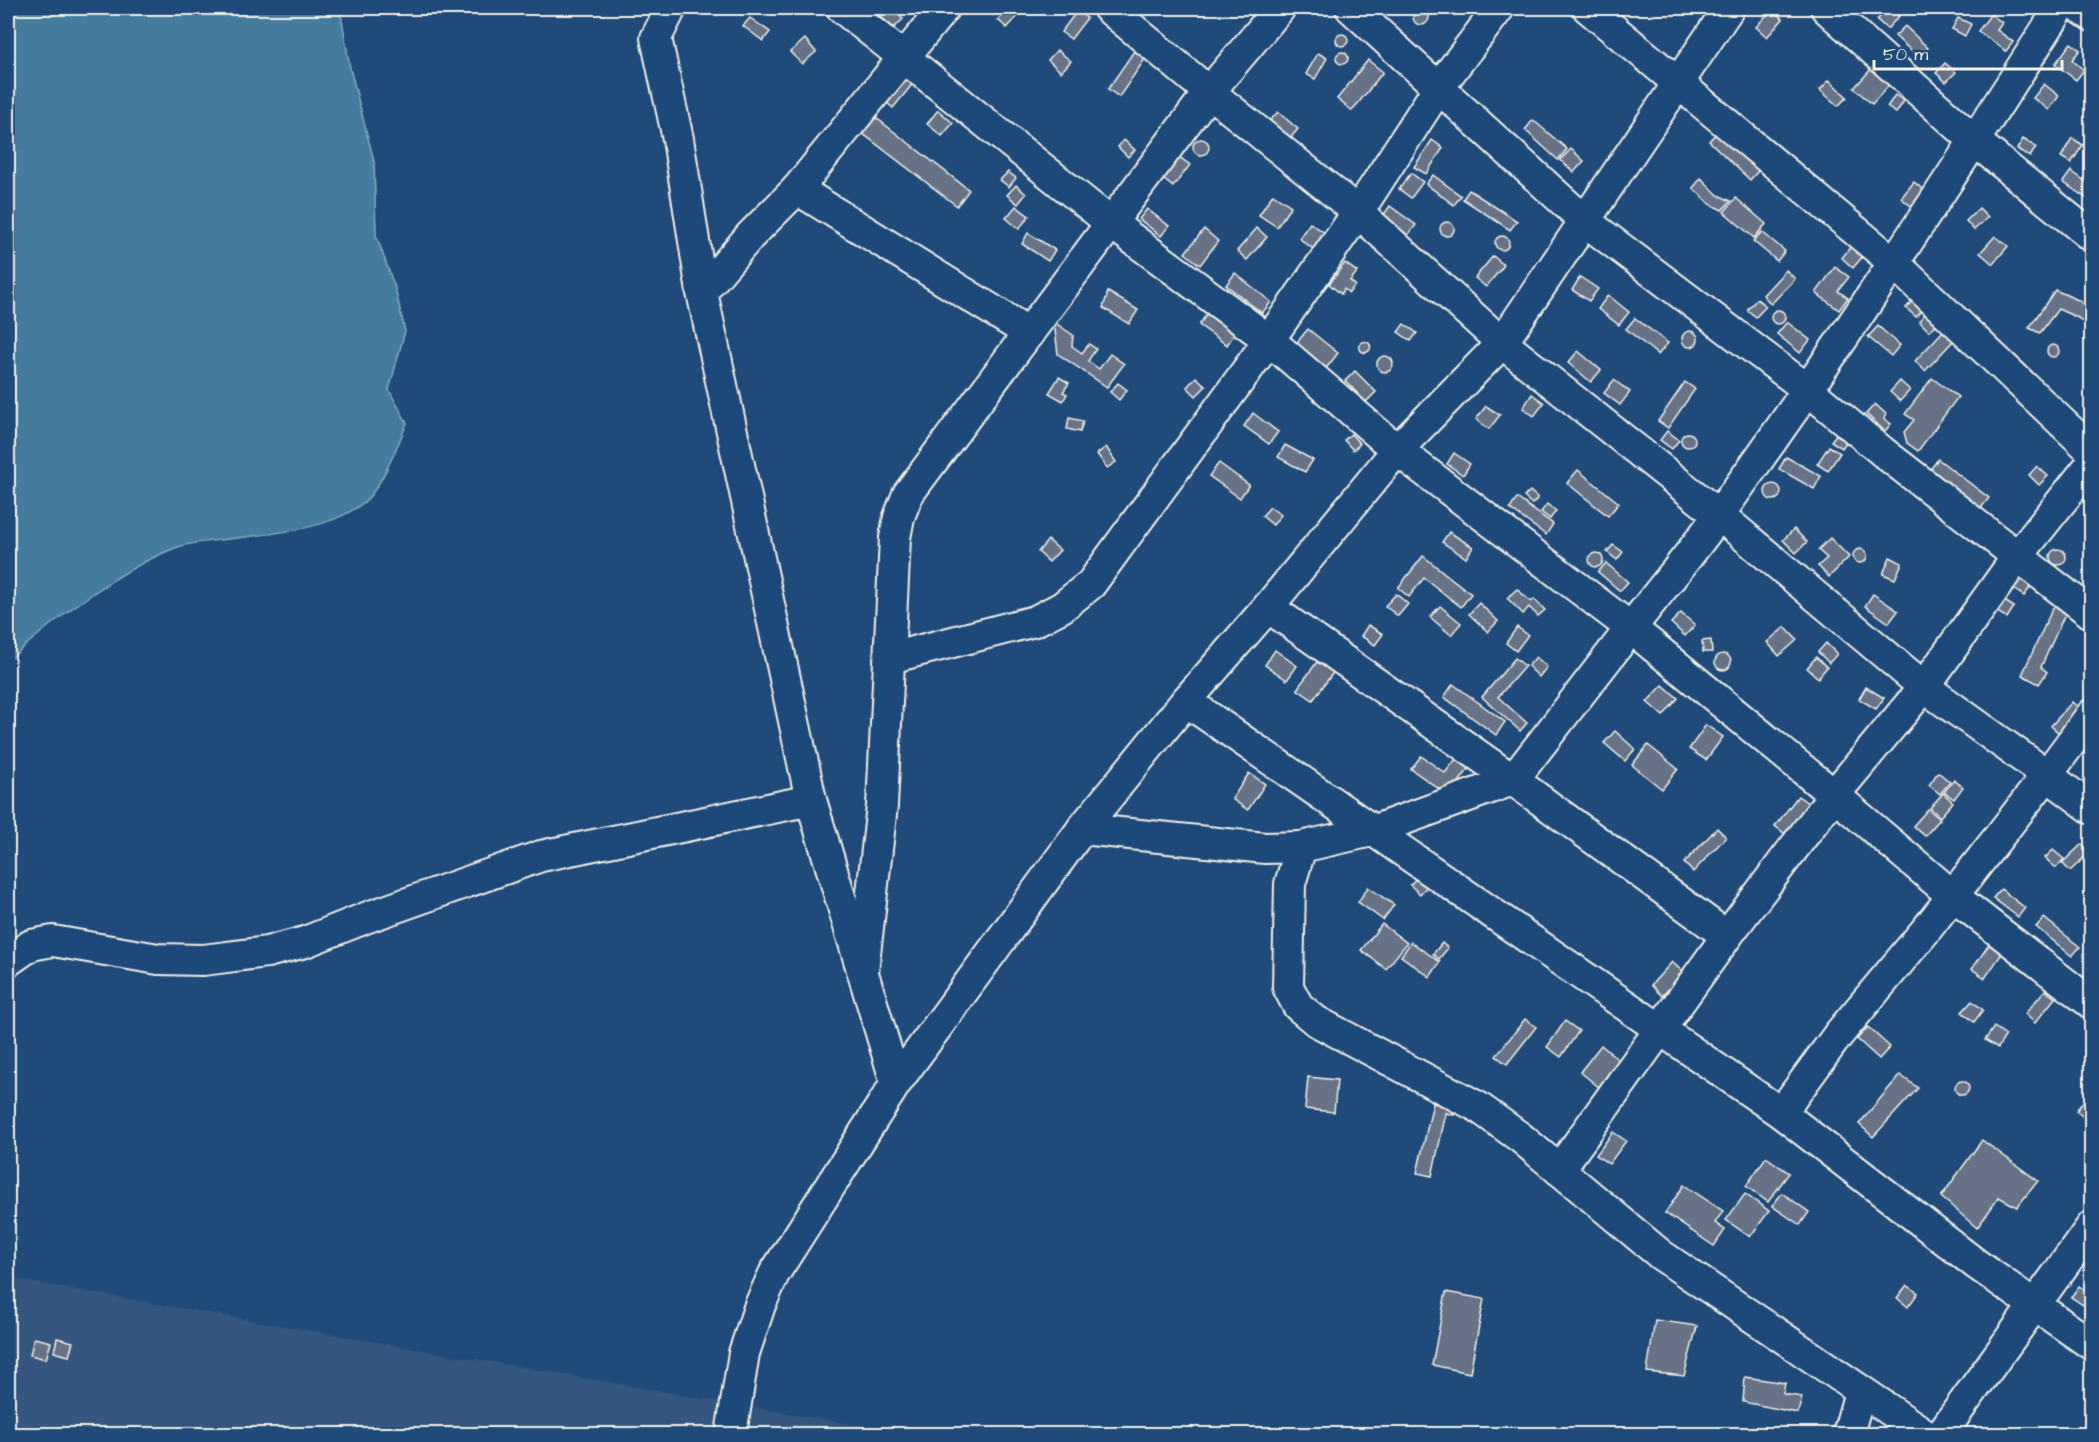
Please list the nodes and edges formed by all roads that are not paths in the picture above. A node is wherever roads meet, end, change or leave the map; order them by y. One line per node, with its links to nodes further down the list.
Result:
1 (645, 8): 15 (street)
2 (671, 8): 15 (street)
3 (842, 8): 16 (street)
4 (944, 8): 16 (street)
5 (1108, 8): 19 (street)
6 (1280, 8): 19 (street)
7 (1350, 8): 18 (street)
8 (1499, 8): 18 (street)
9 (1588, 8): 17 (street)
10 (1729, 8): 17 (street)
11 (1826, 8): 20 (street)
12 (2060, 8): 20 (street)
13 (2080, 8): 14 (street)
14 (2091, 16)
15 (656, 38): 27 (street)
16 (904, 57): 21 (street); 24 (street)
17 (1678, 84): 23 (street); 26 (street)
18 (1439, 87): 22 (street); 23 (street)
19 (1209, 92): 22 (street); 24 (street)
20 (1975, 141): 25 (street); 26 (street)
21 (797, 189): 27 (street); 28 (street)
22 (1358, 212): 29 (street); 30 (street)
23 (1585, 221): 30 (street); 31 (street)
24 (1111, 223): 28 (street); 29 (street)
25 (2091, 237)
26 (1893, 262): 31 (street); 33 (street)
27 (702, 292): 47 (street)
28 (1029, 333): 40 (street)
29 (1269, 340): 32 (street); 40 (street)
30 (1502, 343): 32 (street); 35 (street)
31 (1807, 389): 35 (street); 36 (street)
32 (1397, 450): 37 (street); 39 (street)
33 (2091, 452)
34 (2091, 464): 36 (street)
35 (1719, 515): 39 (street); 41 (street)
36 (2017, 557): 38 (street); 41 (street)
37 (1268, 607): 42 (street); 45 (street)
38 (2091, 614)
39 (1631, 628): 45 (street); 46 (street)
40 (890, 658): 55 (street)
41 (1924, 687): 44 (street); 46 (street)
42 (1186, 701): 49 (street); 50 (street)
43 (2091, 714): 44 (street)
44 (2047, 775): 48 (street); 52 (street)
45 (1513, 780): 50 (street); 53 (street)
46 (1834, 795): 52 (street); 53 (street)
47 (811, 800): 54 (street); 55 (street)
48 (2091, 809)
49 (1082, 829): 51 (street); 58 (street)
50 (1372, 831): 51 (street); 57 (street)
51 (1300, 847): 60 (street)
52 (1953, 896): 56 (street); 59 (street)
53 (1727, 936): 57 (street)
54 (8, 961)
55 (863, 971): 58 (street)
56 (2090, 998)
57 (1660, 1031): 59 (street); 60 (street)
58 (896, 1083): 65 (street)
59 (1781, 1113): 62 (street)
60 (1559, 1170): 64 (street)
61 (2091, 1226): 62 (street)
62 (2036, 1305): 63 (street); 68 (street)
63 (2091, 1345)
64 (1860, 1392): 66 (street); 67 (street)
65 (731, 1434)
66 (1848, 1434)
67 (1925, 1434)
68 (1941, 1434)

